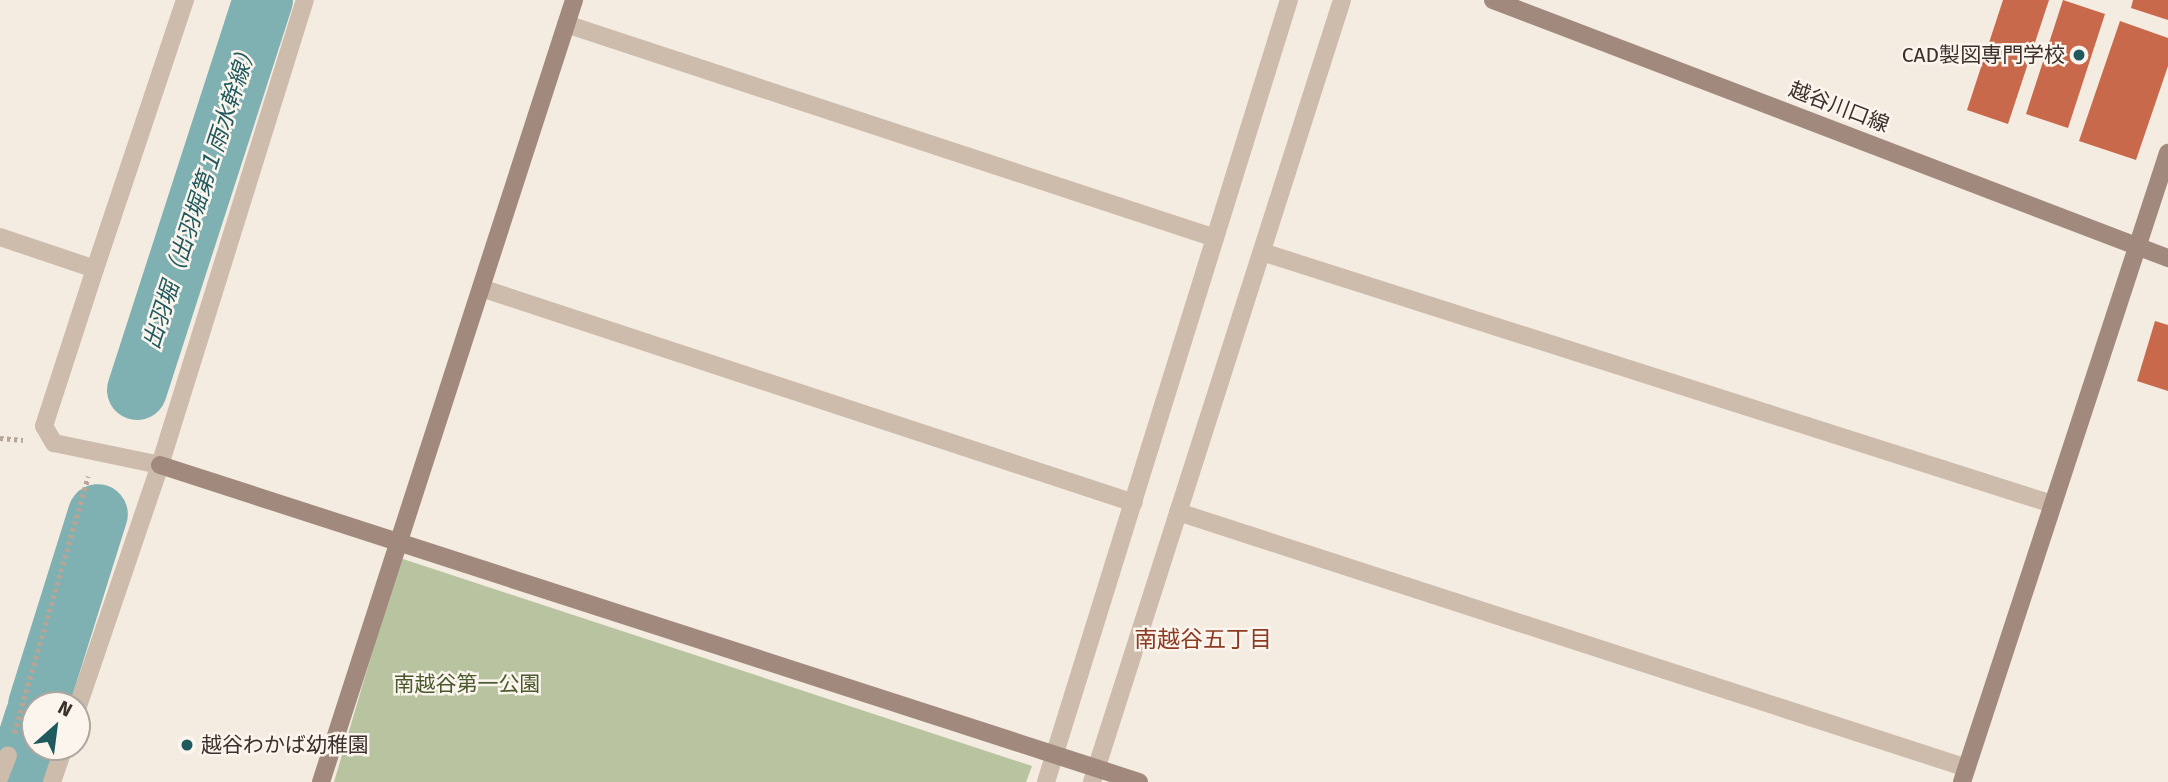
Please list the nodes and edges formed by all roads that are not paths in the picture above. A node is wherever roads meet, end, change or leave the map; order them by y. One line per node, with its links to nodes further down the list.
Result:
1 (185, 0): 14 (street)
2 (306, 0): 16 (street)
3 (574, 0): 7 (street)
4 (1289, 0): 10 (street)
5 (1342, 0): 12 (street)
6 (1493, 0): 11 (street, 越谷川口線)
7 (566, 24): 10 (street); 15 (street)
8 (2168, 153): 11 (street)
9 (0, 237): 14 (street)
10 (1215, 238): 17 (street)
11 (2138, 246): 13 (street, 越谷川口線); 18 (street)
12 (1262, 252): 18 (street); 19 (street)
13 (2168, 257)
14 (95, 269): 16 (street)
15 (481, 288): 17 (street); 20 (street)
16 (160, 465): 20 (street); 21 (street)
17 (1135, 503): 23 (street)
18 (2052, 504): 26 (street)
19 (1178, 512): 25 (street); 26 (street)
20 (398, 541): 23 (street); 29 (street)
21 (83, 691)
22 (8, 755): 27 (street)
23 (1055, 755): 25 (street); 30 (street)
24 (59, 761): 28 (street)
25 (1094, 775): 31 (street)
26 (1964, 775)
27 (0, 776)
28 (52, 782)
29 (321, 782)
30 (1046, 782)
31 (1139, 782)

